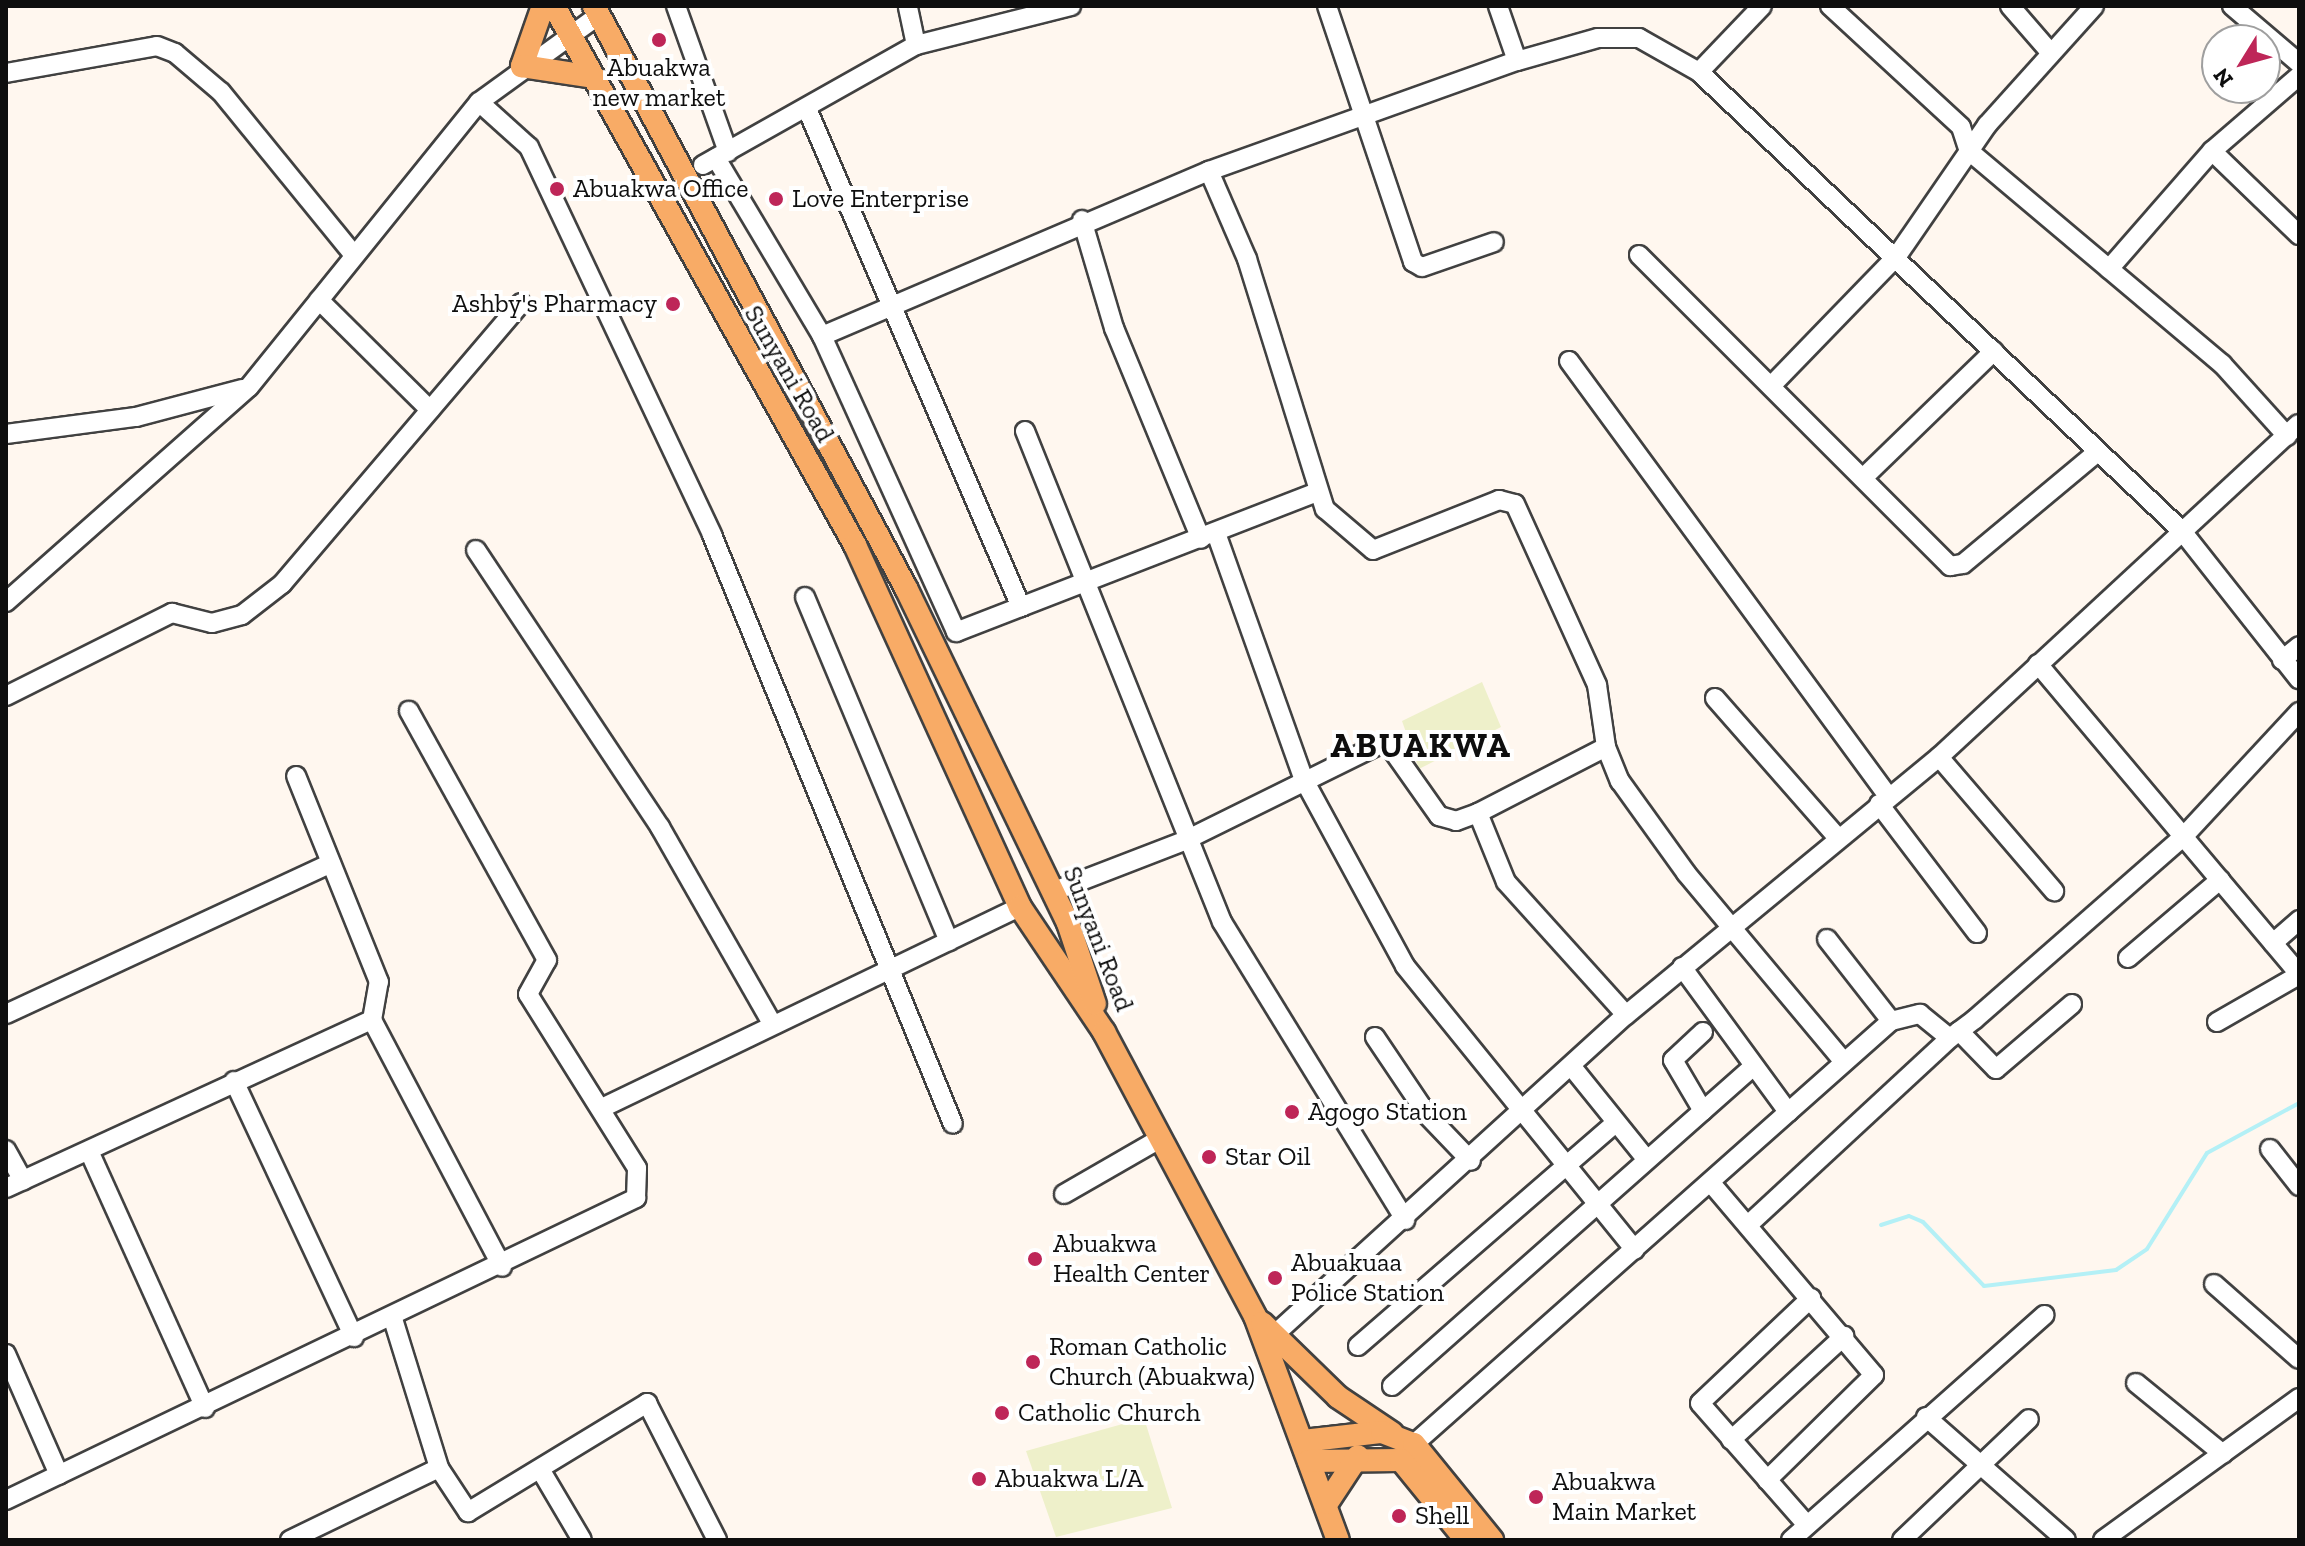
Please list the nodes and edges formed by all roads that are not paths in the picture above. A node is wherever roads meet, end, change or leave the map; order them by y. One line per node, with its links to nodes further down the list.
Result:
1 (543, 6): 19 (main road)
2 (554, 6): 14 (main road, Sunyani Road)
3 (676, 6): 29 (street)
4 (908, 6): 15 (street)
5 (1071, 6): 15 (street)
6 (1327, 6): 26 (street)
7 (1498, 6): 17 (street)
8 (1762, 6): 20 (street)
9 (1830, 6): 27 (street)
10 (2010, 6): 16 (street)
11 (2094, 6): 16 (street)
12 (2232, 6): 18 (street)
13 (596, 11): 14 (street); 80 (main road, Sunyani Road)
14 (568, 35): 19 (street); 22 (main road, Sunyani Road)
15 (916, 45): 25 (street)
16 (2050, 52): 27 (street)
17 (1517, 61): 20 (street); 26 (street)
18 (2299, 63)
19 (522, 66): 22 (main road); 24 (street)
20 (1699, 72): 36 (street)
21 (6, 73): 34 (street)
22 (588, 76): 81 (main road, Sunyani Road)
23 (2299, 76): 28 (street)
24 (479, 102): 34 (street); 90 (street)
25 (808, 111): 29 (street); 40 (street)
26 (1365, 117): 30 (street); 33 (street)
27 (1969, 151): 36 (street); 37 (street)
28 (2212, 151): 32 (street); 37 (street)
29 (716, 158): 41 (street)
30 (1209, 171): 31 (street); 52 (street)
31 (1082, 220): 40 (street); 54 (street)
32 (2299, 235)
33 (1494, 242)
34 (353, 254): 38 (street)
35 (1639, 255): 44 (street)
36 (1897, 256): 42 (street); 44 (street)
37 (2109, 269): 47 (street)
38 (319, 300): 45 (street); 46 (street)
39 (521, 303): 46 (street)
40 (890, 310): 41 (street); 59 (street)
41 (822, 336): 59 (street)
42 (1994, 351): 50 (street); 51 (street)
43 (1569, 361): 72 (street)
44 (1771, 386): 51 (street)
45 (249, 387): 49 (street); 58 (street)
46 (430, 410): 64 (street)
47 (2293, 430): 53 (street)
48 (1025, 431): 56 (street)
49 (6, 434)
50 (2096, 453): 51 (street); 53 (street)
51 (1863, 478)
52 (1315, 493): 54 (street); 68 (street)
53 (2182, 531): 61 (street); 62 (street)
54 (1208, 536): 56 (street); 71 (street)
55 (476, 550): 98 (street)
56 (1085, 583): 59 (street); 76 (street)
57 (805, 597): 86 (street)
58 (6, 602)
59 (1021, 607)
60 (2299, 646): 61 (street)
61 (2282, 660): 63 (street)
62 (2038, 664): 69 (street); 74 (street)
63 (2299, 679)
64 (6, 696)
65 (1715, 698): 75 (street)
66 (409, 711): 107 (street)
67 (2299, 712): 74 (street)
68 (1606, 747): 73 (street); 83 (street)
69 (1939, 757): 72 (street); 79 (street)
70 (296, 776): 77 (street)
71 (1303, 778): 73 (street); 76 (street); 110 (street)
72 (1884, 800): 75 (street); 84 (street)
73 (1478, 813): 94 (street)
74 (2183, 837): 78 (street); 101 (street)
75 (1838, 838): 83 (street)
76 (1184, 841): 80 (street); 125 (street)
77 (331, 863): 93 (street); 95 (street)
78 (2220, 880): 87 (street); 88 (street)
79 (2054, 891)
80 (1052, 892): 99 (main road, Sunyani Road)
81 (1020, 907): 86 (street); 99 (main road, Sunyani Road)
82 (2299, 920): 87 (street)
83 (1731, 927): 89 (street); 103 (street)
84 (1977, 933)
85 (1827, 939): 96 (street)
86 (949, 941): 90 (street)
87 (2273, 943): 91 (street)
88 (2128, 958)
89 (1682, 967): 94 (street); 105 (street)
90 (887, 971): 98 (street); 111 (street)
91 (2299, 975): 97 (street)
92 (2072, 1004): 101 (street)
93 (6, 1014)
94 (1626, 1015): 104 (street)
95 (372, 1020): 106 (street); 128 (street)
96 (1891, 1021): 101 (street); 103 (street)
97 (2217, 1022)
98 (772, 1023): 107 (street)
99 (1104, 1032): 113 (main road)
100 (1703, 1032): 108 (street)
101 (1954, 1035): 126 (street)
102 (1375, 1037): 118 (street)
103 (1844, 1062): 109 (street)
104 (1572, 1067): 110 (street); 112 (street)
105 (1753, 1067): 108 (street); 109 (street)
106 (234, 1081): 116 (street); 136 (street)
107 (604, 1107): 128 (street)
108 (1703, 1111): 117 (street)
109 (1788, 1112): 120 (street)
110 (1527, 1113): 118 (street); 119 (street)
111 (953, 1124)
112 (1614, 1124): 117 (street); 119 (street)
113 (1158, 1140): 123 (street); 132 (main road)
114 (2270, 1149): 122 (street)
115 (6, 1150): 121 (street)
116 (89, 1151): 121 (street); 143 (street)
117 (1647, 1160): 124 (street)
118 (1471, 1161): 125 (street)
119 (1563, 1167): 124 (street); 137 (street)
120 (1711, 1183): 126 (street); 127 (street)
121 (14, 1185)
122 (2299, 1186)
123 (1064, 1194)
124 (1596, 1204): 127 (street); 141 (street)
125 (1405, 1220): 134 (street)
126 (1748, 1225): 130 (street)
127 (1635, 1250): 148 (street)
128 (502, 1267): 133 (street)
129 (2214, 1284): 139 (street)
130 (1811, 1298): 135 (street); 147 (street)
131 (2044, 1315): 144 (street)
132 (1255, 1316): 134 (main road); 149 (main road)
133 (393, 1319): 136 (street); 153 (street)
134 (1274, 1335): 146 (main road)
135 (1844, 1336): 147 (street); 156 (street)
136 (354, 1337): 143 (street)
137 (1358, 1346)
138 (6, 1354): 155 (street)
139 (2299, 1359)
140 (2136, 1383): 150 (street)
141 (1392, 1386)
142 (2299, 1398): 150 (street)
143 (205, 1408): 155 (street)
144 (1926, 1417): 152 (street); 159 (street)
145 (2029, 1419): 152 (street)
146 (1392, 1433): 148 (main road); 149 (main road)
147 (1731, 1440): 156 (street)
148 (1414, 1444): 165 (main road)
149 (1306, 1451): 151 (main road); 158 (main road)
150 (2223, 1454): 169 (street)
151 (1358, 1456): 158 (main road); 164 (main road)
152 (1982, 1466): 167 (street); 168 (street)
153 (439, 1468): 154 (street); 160 (street)
154 (540, 1469): 161 (street); 162 (street)
155 (59, 1475): 157 (street)
156 (1767, 1480): 159 (street)
157 (6, 1500)
158 (1327, 1503): 163 (main road)
159 (1807, 1525): 166 (street)
160 (290, 1540)
161 (582, 1540)
162 (717, 1540)
163 (1338, 1540)
164 (1466, 1540)
165 (1492, 1540)
166 (1791, 1540)
167 (1902, 1540)
168 (2066, 1540)
169 (2103, 1540)

